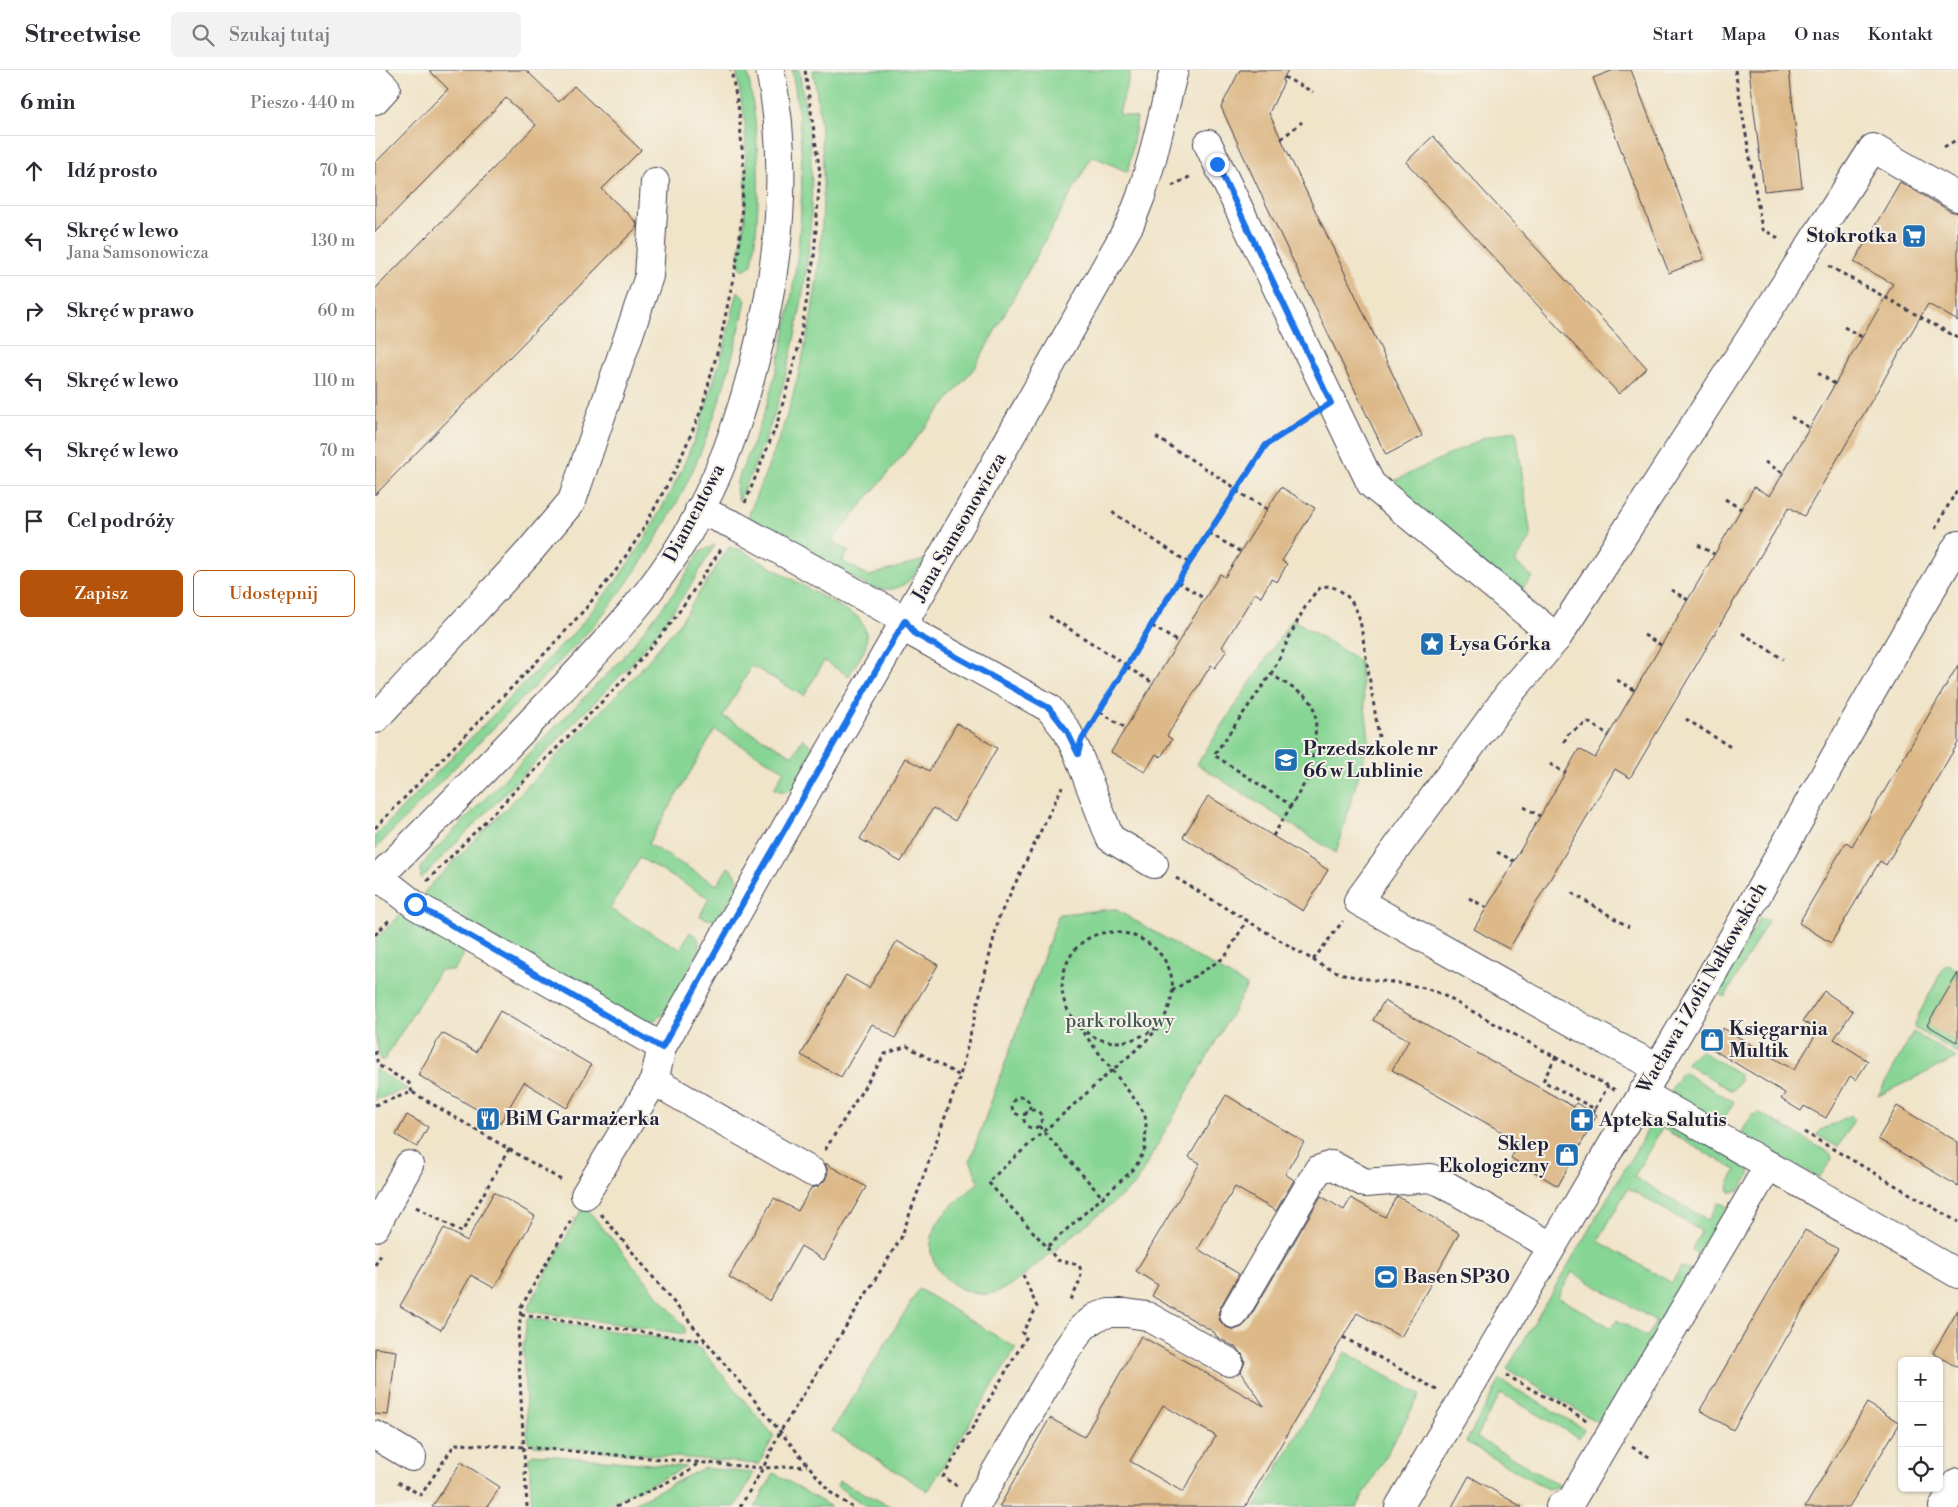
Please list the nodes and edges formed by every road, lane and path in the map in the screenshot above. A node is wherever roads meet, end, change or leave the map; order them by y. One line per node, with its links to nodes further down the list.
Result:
1 (731, 70): 71 (path)
2 (770, 70): 31 (street, Diamentowa)
3 (1174, 70): 44 (street, Jana Samsonowicza)
4 (375, 77): 7 (street)
5 (1285, 77): 6 (path)
6 (1313, 92)
7 (375, 100)
8 (1302, 122): 9 (path)
9 (1281, 139)
10 (1958, 139): 12 (path)
11 (1208, 144): 21 (street)
12 (1944, 147)
13 (1195, 174): 15 (path)
14 (655, 182): 58 (street)
15 (1171, 187)
16 (1958, 197): 48 (street)
17 (1845, 327): 18 (path)
18 (1862, 338)
19 (1818, 373): 20 (path)
20 (1835, 384)
21 (1331, 403): 27 (path); 48 (street)
22 (1791, 417): 23 (path)
23 (1810, 428)
24 (1156, 437): 27 (path)
25 (1765, 462): 26 (path)
26 (1783, 473)
27 (1236, 490): 29 (path); 33 (path)
28 (1725, 499): 30 (path)
29 (1267, 509)
30 (1741, 509)
31 (699, 510): 44 (street); 76 (street, Diamentowa)
32 (1112, 512): 38 (path)
33 (1209, 533): 36 (path); 38 (path)
34 (1698, 545): 37 (path)
35 (1958, 545): 91 (street, Wacława i Zofii Nałkowskich)
36 (1241, 552)
37 (1715, 554)
38 (1189, 563): 39 (path)
39 (1178, 582): 41 (path); 45 (path)
40 (1671, 590): 42 (path)
41 (1205, 599)
42 (1688, 600)
43 (1049, 616): 52 (path)
44 (905, 620): 65 (street); 87 (street, Jana Samsonowicza)
45 (1151, 626): 49 (path); 52 (path)
46 (1742, 633): 51 (path)
47 (1644, 634): 50 (path)
48 (1557, 638): 91 (street)
49 (1179, 642)
50 (1661, 645)
51 (1783, 660)
52 (1128, 666): 55 (path); 57 (path)
53 (1271, 674): 62 (path); 68 (path); 68 (path)
54 (1617, 680): 56 (path)
55 (1153, 683)
56 (1635, 690)
57 (1100, 712): 60 (path); 65 (path)
58 (375, 719)
59 (1686, 719): 64 (path)
60 (1126, 728)
61 (1609, 735): 63 (path)
62 (1379, 737)
63 (1563, 742)
64 (1732, 748)
65 (1078, 754): 75 (street); 93 (path)
66 (1550, 764): 67 (path)
67 (1565, 772)
68 (1292, 806): 72 (path)
69 (1524, 807): 70 (path)
70 (1540, 816)
71 (375, 828)
72 (1273, 836)
73 (1497, 852): 74 (path)
74 (1514, 861)
75 (1155, 864): 80 (path)
76 (377, 879): 87 (street)
77 (1572, 893): 81 (path)
78 (1469, 898): 79 (path)
79 (1487, 908)
80 (1247, 920): 83 (path); 84 (path)
81 (1629, 927)
82 (1337, 928): 83 (path)
83 (1313, 960): 89 (path)
84 (1172, 991): 85 (path); 86 (path)
85 (1078, 1026): 86 (path); 92 (path)
86 (1159, 1026): 92 (path)
87 (662, 1048): 94 (street, Jana Samsonowicza)
88 (375, 1051): 96 (path)
89 (1556, 1056): 90 (path); 95 (path)
90 (1571, 1065)
91 (1658, 1068): 97 (street, Wacława i Zofii Nałkowskich)
92 (1112, 1070): 101 (path); 108 (path)
93 (960, 1076): 106 (path); 123 (path)
94 (654, 1080): 106 (street); 107 (street, Jana Samsonowicza)
95 (1608, 1086)
96 (412, 1092): 98 (path); 103 (path)
97 (1643, 1093): 105 (street); 112 (street, Wacława i Zofii Nałkowskich)
98 (375, 1105)
99 (1027, 1113): 99 (path); 100 (path); 100 (path)
100 (1039, 1126): 101 (path)
101 (1043, 1132): 108 (path); 108 (path)
102 (1804, 1132): 110 (path)
103 (509, 1149): 107 (path); 109 (path)
104 (409, 1165): 111 (street)
105 (1769, 1165): 114 (street); 124 (street)
106 (812, 1172)
107 (585, 1194): 117 (path); 119 (path)
108 (1103, 1198)
109 (411, 1204)
110 (1958, 1222)
111 (379, 1238): 113 (path)
112 (1551, 1246): 116 (street); 139 (street, Wacława i Zofii Nałkowskich)
113 (375, 1265)
114 (1958, 1274)
115 (1023, 1275): 134 (path)
116 (1233, 1314)
117 (521, 1315): 119 (path); 127 (path)
118 (1343, 1337): 122 (path)
119 (705, 1341): 123 (path)
120 (1229, 1362): 134 (street)
121 (1501, 1372): 124 (path)
122 (1432, 1388)
123 (780, 1432): 131 (path); 132 (path)
124 (1610, 1434): 129 (path); 140 (street)
125 (375, 1435): 128 (street)
126 (455, 1444): 127 (path)
127 (525, 1447): 130 (path); 135 (path)
128 (412, 1457)
129 (1651, 1458)
130 (699, 1462): 132 (path); 136 (path)
131 (808, 1466): 132 (path); 138 (path)
132 (763, 1468): 137 (path)
133 (1958, 1482): 141 (street)
134 (969, 1498)
135 (527, 1507)
136 (616, 1507)
137 (740, 1507)
138 (852, 1507)
139 (1399, 1507)
140 (1560, 1507)
141 (1943, 1507)

